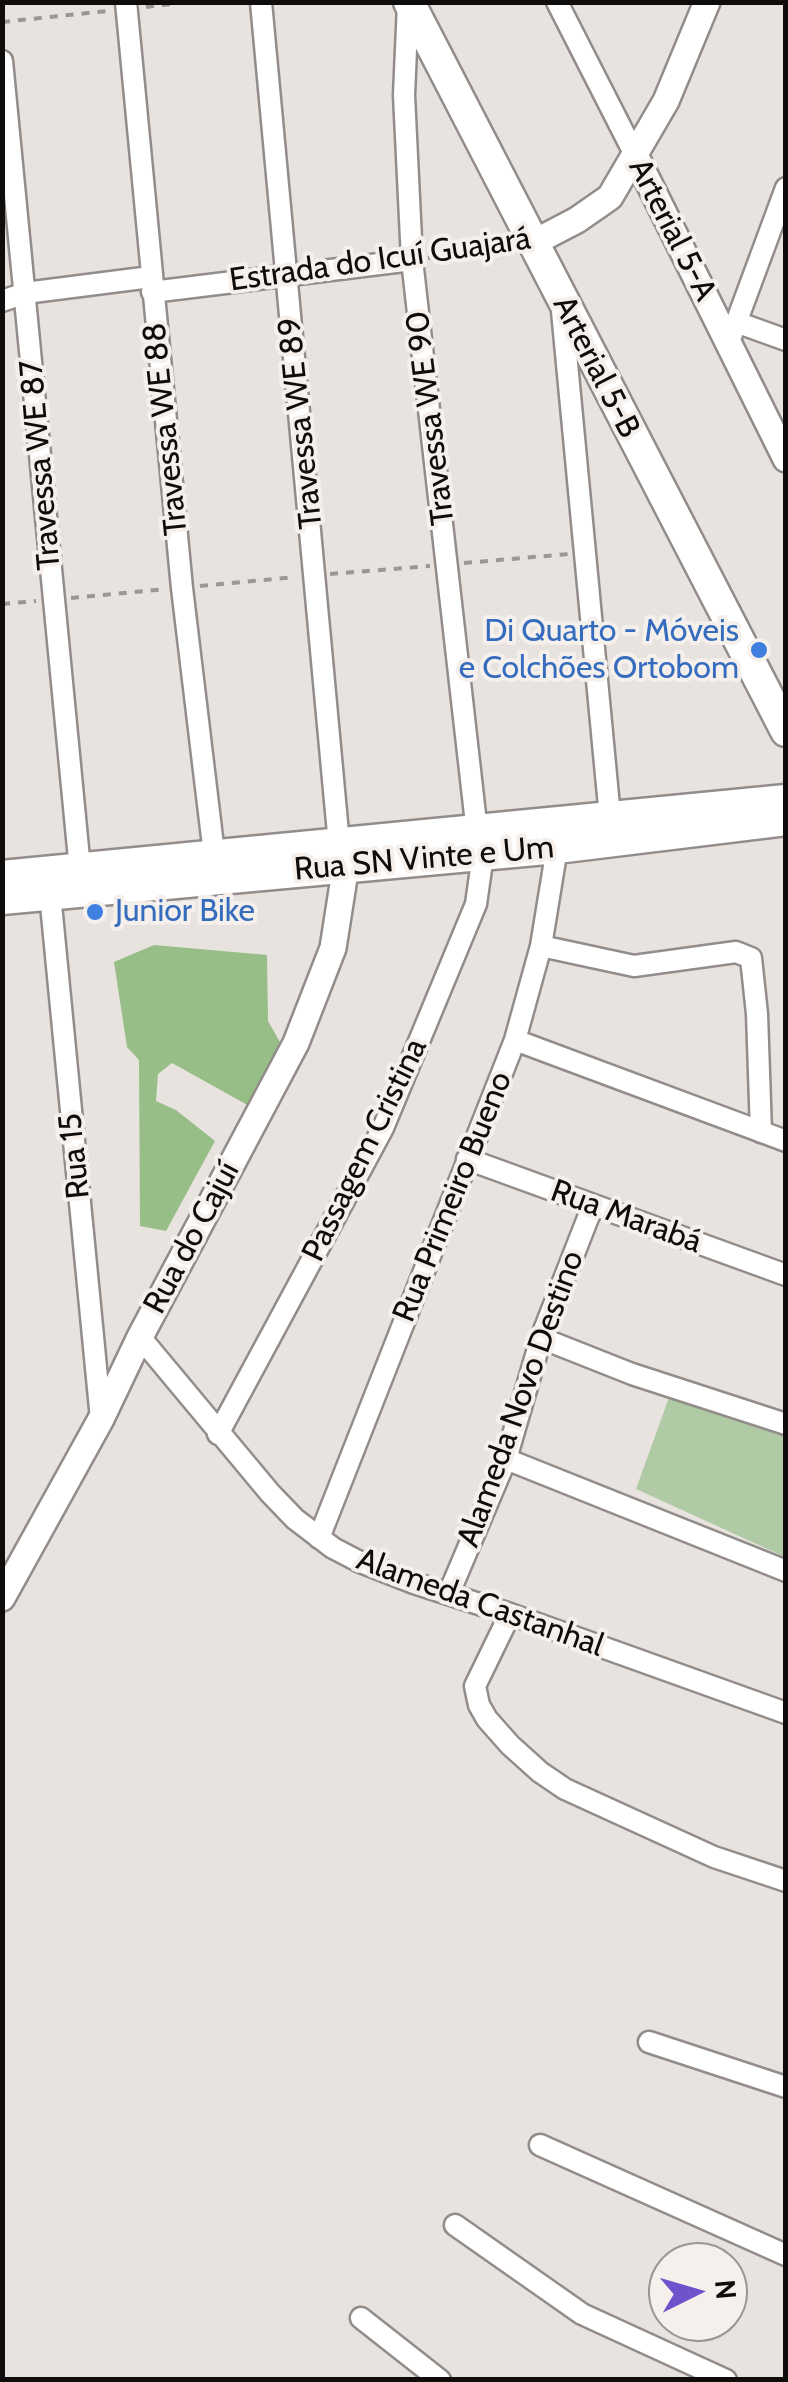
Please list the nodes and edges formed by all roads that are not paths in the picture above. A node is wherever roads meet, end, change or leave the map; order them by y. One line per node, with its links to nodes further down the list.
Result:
1 (261, 2): 11 (street, Travessa WE 89)
2 (408, 2): 9 (main road, Arterial 5-B); 10 (street, Travessa WE 90)
3 (557, 2): 7 (street, Arterial 5-A)
4 (707, 2): 7 (street, Estrada do Icuí Guajará)
5 (126, 6): 12 (street, Travessa WE 88)
6 (2, 61): 13 (street, Travessa WE 87)
7 (636, 156): 9 (street, Estrada do Icuí Guajará); 16 (street, Arterial 5-A)
8 (784, 196): 16 (street)
9 (532, 242): 14 (main road, Arterial 5-B)
10 (412, 260): 11 (street, Estrada do Icuí Guajará); 24 (street, Travessa WE 90)
11 (287, 275): 12 (street, Estrada do Icuí Guajará); 26 (street, Travessa WE 89)
12 (152, 285): 13 (street, Estrada do Icuí Guajará); 25 (street, Travessa WE 88)
13 (26, 293): 15 (street, Estrada do Icuí Guajará); 27 (street, Travessa WE 87)
14 (561, 300): 19 (main road, Arterial 5-B); 21 (street)
15 (2, 301)
16 (732, 332): 17 (street); 18 (street, Arterial 5-A)
17 (786, 340)
18 (786, 458)
19 (786, 731)
20 (786, 800): 21 (main road, Rua SN Vinte e Um)
21 (610, 817): 23 (main road, Rua SN Vinte e Um)
22 (786, 820): 23 (main road, Rua SN Vinte e Um)
23 (536, 842): 24 (main road, Rua SN Vinte e Um); 30 (street, Rua Primeiro Bueno)
24 (480, 843): 26 (main road, Rua SN Vinte e Um); 41 (street, Passagem Cristina)
25 (214, 854): 26 (main road, Rua SN Vinte e Um); 27 (main road, Rua SN Vinte e Um)
26 (343, 854): 29 (main road, Rua SN Vinte e Um); 37 (street, Rua do Cajuí)
27 (80, 870): 28 (main road, Rua SN Vinte e Um)
28 (3, 889): 29 (main road, Rua SN Vinte e Um)
29 (50, 894): 39 (street, Rua 15)
30 (541, 946): 31 (street, Rua Primeiro Bueno); 32 (street)
31 (515, 1040): 32 (street); 34 (street, Rua Primeiro Bueno)
32 (760, 1132): 33 (street)
33 (786, 1141)
34 (468, 1159): 35 (street, Rua Marabá); 43 (street, Rua Primeiro Bueno)
35 (593, 1205): 36 (street, Rua Marabá); 38 (street, Alameda Novo Destino)
36 (786, 1276)
37 (140, 1338): 39 (street, Rua do Cajuí); 41 (street, Alameda Castanhal)
38 (541, 1338): 40 (street); 42 (street, Alameda Novo Destino)
39 (101, 1419): 46 (street, Rua do Cajuí)
40 (786, 1424)
41 (218, 1434): 43 (street, Alameda Castanhal)
42 (506, 1459): 44 (street); 45 (street, Alameda Novo Destino)
43 (318, 1538): 45 (street, Alameda Castanhal)
44 (786, 1571)
45 (448, 1593): 47 (street, Alameda Castanhal)
46 (2, 1598)
47 (510, 1614): 48 (street, Alameda Castanhal); 49 (street)
48 (786, 1713)
49 (786, 1881)
50 (649, 2042): 51 (street)
51 (786, 2087)
52 (540, 2145): 54 (street)
53 (455, 2224): 57 (street)
54 (786, 2255)
55 (361, 2318): 56 (street)
56 (440, 2380)
57 (726, 2380)

